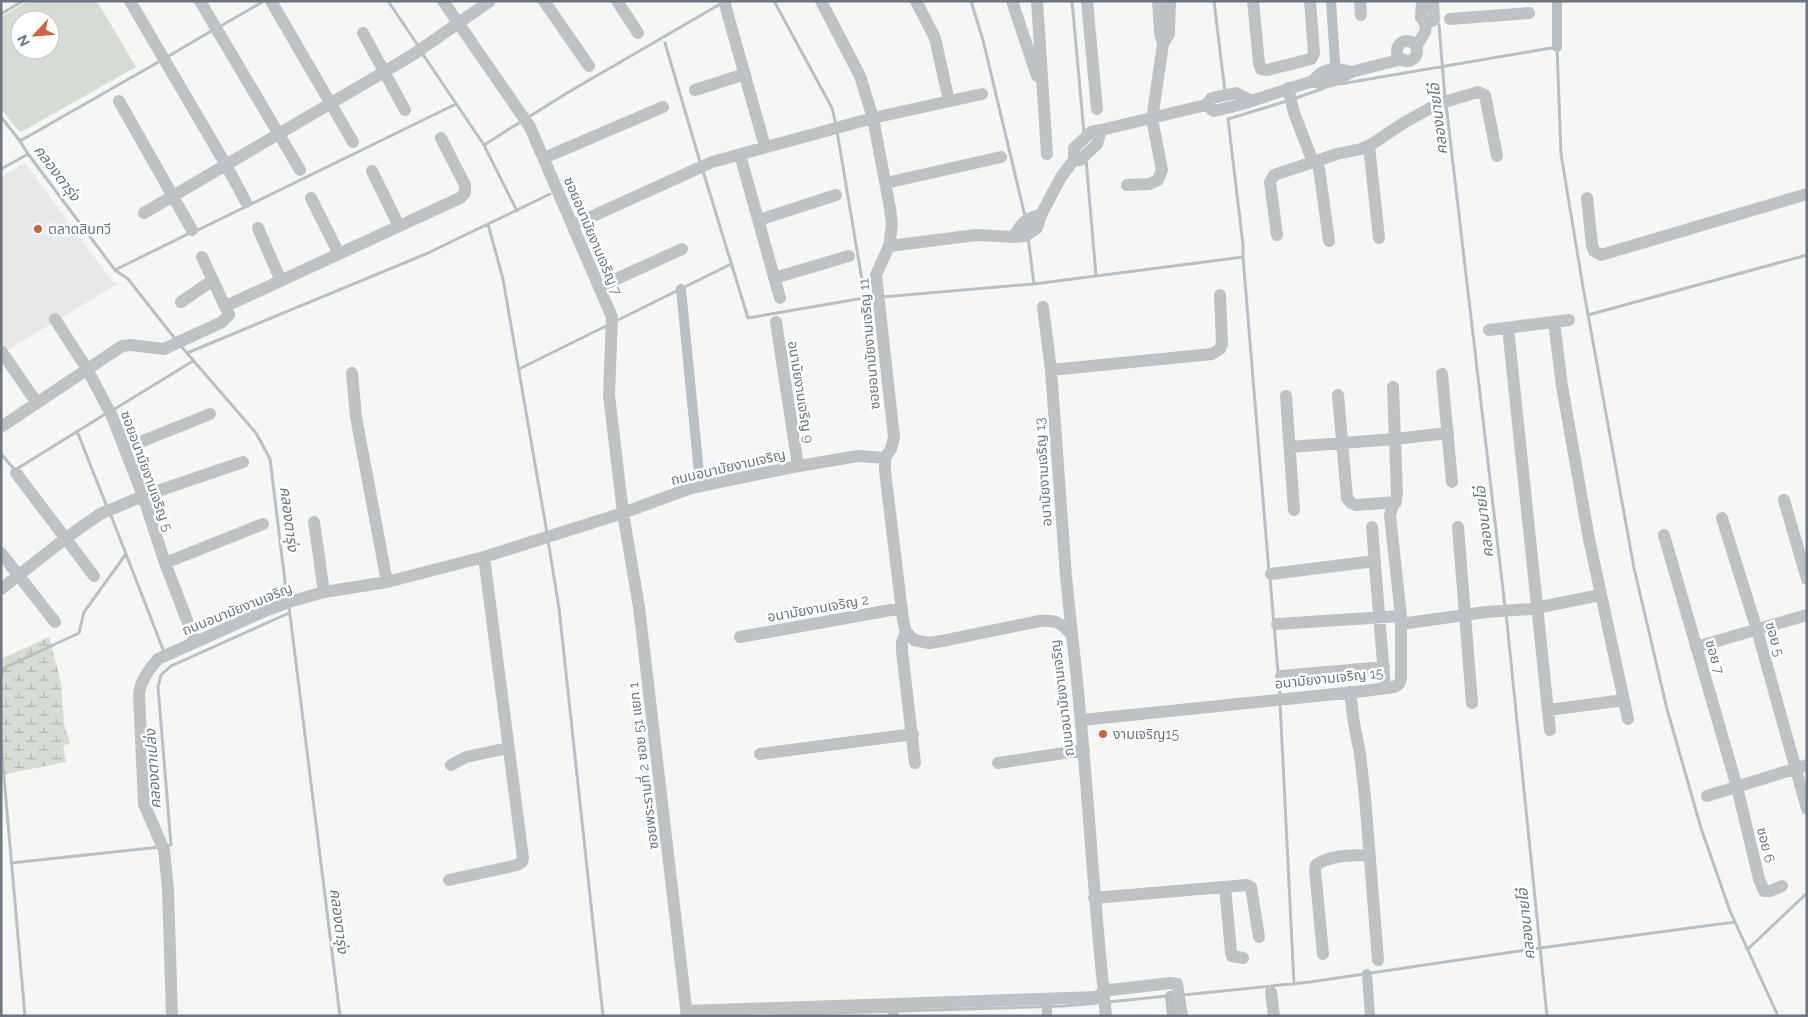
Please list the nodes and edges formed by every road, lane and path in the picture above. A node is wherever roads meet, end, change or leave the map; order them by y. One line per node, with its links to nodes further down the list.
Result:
1 (130, 1): 57 (street)
2 (200, 1): 46 (street)
3 (271, 1): 40 (street)
4 (442, 1): 26 (street, ซอยอนามัยงามเจริญ 7)
5 (490, 1): 26 (street)
6 (544, 1): 31 (street)
7 (617, 1): 29 (street)
8 (724, 1): 33 (street)
9 (821, 1): 44 (street, ซอยอนามัยงามเจริญ 11)
10 (916, 1): 39 (street)
11 (1012, 1): 35 (street)
12 (1037, 1): 35 (street)
13 (1087, 1): 42 (street)
14 (1158, 1): 30 (street)
15 (1170, 1): 30 (street)
16 (1253, 1): 17 (street)
17 (1310, 1)
18 (1360, 1): 23 (street)
19 (1422, 1): 27 (street)
20 (1433, 1): 27 (street)
21 (1512, 1): 24 (street)
22 (1529, 13): 24 (street)
23 (1361, 15)
24 (1512, 15): 25 (street)
25 (1450, 19)
26 (458, 23): 32 (street); 55 (street, ซอยอนามัยงามเจริญ 7)
27 (1426, 24): 36 (street)
28 (363, 33): 32 (street)
29 (638, 33)
30 (1163, 44): 45 (street)
31 (589, 66)
32 (384, 72): 40 (street); 43 (street)
33 (745, 74): 34 (street); 50 (street)
34 (695, 90)
35 (1042, 90): 51 (street)
36 (1289, 92): 45 (street); 56 (street)
37 (982, 94): 39 (street)
38 (119, 101): 63 (street)
39 (949, 101): 44 (street)
40 (332, 103): 46 (street); 48 (street)
41 (663, 107): 55 (street)
42 (1097, 109)
43 (405, 110)
44 (873, 118): 50 (street); 60 (street, ซอยอนามัยงามเจริญ 11)
45 (1152, 119): 61 (street); 77 (street)
46 (279, 134): 57 (street); 58 (street)
47 (441, 138): 71 (street)
48 (353, 142)
49 (1369, 146): 53 (street); 56 (street); 75 (street)
50 (765, 147): 52 (street)
51 (1046, 154)
52 (740, 155): 69 (street); 70 (street)
53 (1497, 156)
54 (1001, 157): 60 (street)
55 (544, 158): 70 (street, ซอยอนามัยงามเจริญ 7)
56 (1315, 162): 74 (street); 76 (street)
57 (226, 165): 63 (street); 67 (street)
58 (300, 170)
59 (372, 171): 71 (street)
60 (886, 183): 77 (street, ซอยอนามัยงามเจริญ 11)
61 (1127, 186)
62 (1807, 194): 66 (street)
63 (173, 195): 68 (street); 73 (street)
64 (836, 195): 69 (street)
65 (311, 198): 79 (street)
66 (1587, 198)
67 (246, 202)
68 (144, 213)
69 (759, 220): 82 (street)
70 (572, 225): 85 (street, ซอยอนามัยงามเจริญ 7)
71 (399, 226): 79 (street)
72 (258, 228): 84 (street)
73 (192, 230)
74 (1277, 235)
75 (1379, 238)
76 (1329, 241)
77 (890, 246): 113 (street, ซอยอนามัยงามเจริญ 11)
78 (682, 249): 85 (street)
79 (339, 254): 84 (street)
80 (849, 256): 82 (street)
81 (202, 257): 83 (street)
82 (774, 278): 87 (street)
83 (213, 280): 88 (street); 89 (street)
84 (281, 281): 89 (street)
85 (599, 287): 122 (street, ซอยอนามัยงามเจริญ 7)
86 (1220, 295): 99 (street)
87 (780, 298)
88 (181, 302)
89 (226, 306): 98 (street)
90 (1043, 307): 99 (street, อนามัยงามเจริญ 13)
91 (55, 319): 98 (street, ซอยอนามัยงามเจริญ 5)
92 (1569, 320): 94 (street)
93 (776, 322): 115 (street, อนามัยงามเจริญ 9)
94 (1554, 322): 95 (street); 141 (street)
95 (1508, 328): 96 (street); 143 (street)
96 (1489, 330)
97 (1, 351): 105 (street)
98 (87, 369): 105 (street); 112 (street, ซอยอนามัยงามเจริญ 5)
99 (1051, 370): 152 (street, อนามัยงามเจริญ 13)
100 (352, 373): 138 (street)
101 (1442, 374): 108 (street)
102 (1393, 387): 109 (street, อนามัยงามเจริญ 15)
103 (1338, 395): 110 (street)
104 (1286, 396): 111 (street)
105 (37, 403): 107 (street)
106 (210, 414): 112 (street)
107 (1, 427)
108 (1448, 433): 109 (street); 117 (street)
109 (1395, 439): 110 (street); 120 (street, อนามัยงามเจริญ 15)
110 (1341, 443): 111 (street); 120 (street)
111 (1290, 447): 121 (street)
112 (124, 448): 118 (street, ซอยอนามัยงามเจริญ 5)
113 (885, 458): 115 (street, ถนนอนามัยงามเจริญ); 142 (street)
114 (243, 462): 118 (street)
115 (798, 466): 122 (street, ถนนอนามัยงามเจริญ)
116 (16, 473): 129 (street)
117 (1452, 482)
118 (143, 496): 129 (street); 133 (street, ซอยอนามัยงามเจริญ 5)
119 (1784, 500): 137 (street)
120 (1396, 502): 147 (street, อนามัยงามเจริญ 15)
121 (1294, 510)
122 (623, 513): 131 (street, ถนนอนามัยงามเจริญ); 188 (street, ซอยพระรามที่ 2 ซอย 51 แยก 1)
123 (1722, 518): 150 (street, ซอย 5)
124 (314, 522): 140 (street)
125 (263, 524): 133 (street)
126 (1372, 527): 132 (street)
127 (1458, 527): 144 (street)
128 (1664, 535): 155 (street, ซอย 7)
129 (66, 538): 135 (street); 136 (street)
130 (1, 553): 135 (street)
131 (484, 557): 138 (street, ถนนอนามัยงามเจริญ); 167 (street)
132 (1375, 562): 134 (street); 146 (street)
133 (165, 563): 154 (street, ซอยอนามัยงามเจริญ 5)
134 (1271, 574)
135 (19, 575): 139 (street); 148 (street)
136 (94, 576)
137 (1807, 579)
138 (387, 582): 140 (street, ถนนอนามัยงามเจริญ)
139 (1, 589)
140 (324, 592): 154 (street, ถนนอนามัยงามเจริญ)
141 (1600, 595): 143 (street); 160 (street)
142 (902, 608): 151 (street); 153 (street, อนามัยงามเจริญ 2)
143 (1538, 608): 144 (street); 162 (street)
144 (1465, 615): 147 (street); 161 (street)
145 (1807, 615): 150 (street)
146 (1379, 617): 147 (street); 149 (street); 156 (street)
147 (1401, 620): 158 (street, อนามัยงามเจริญ 15)
148 (55, 622)
149 (1277, 624)
150 (1758, 630): 155 (street); 173 (street, ซอย 5)
151 (906, 632): 152 (street, ถนนอนามัยงามเจริญ); 166 (street)
152 (1072, 635): 164 (street, ถนนอนามัยงามเจริญ)
153 (740, 637)
154 (195, 641): 189 (street, ถนนอนามัยงามเจริญ)
155 (1696, 647): 174 (street, ซอย 7)
156 (1384, 667): 157 (street); 158 (street)
157 (1281, 676)
158 (1385, 688): 159 (street, อนามัยงามเจริญ 15)
159 (1350, 692): 164 (street, อนามัยงามเจริญ 15); 177 (street)
160 (1624, 700): 162 (street); 163 (street)
161 (1472, 703)
162 (1548, 710): 165 (street)
163 (1628, 719)
164 (1082, 720): 168 (street, ถนนอนามัยงามเจริญ)
165 (1550, 730)
166 (913, 734): 169 (street); 171 (street)
167 (508, 748): 172 (street); 178 (street)
168 (1084, 750): 170 (street); 181 (street, ถนนอนามัยงามเจริญ)
169 (760, 754)
170 (998, 762)
171 (915, 763)
172 (451, 765)
173 (1801, 767): 174 (street); 176 (street, ซอย 5)
174 (1737, 787): 175 (street); 179 (street, ซอย 6)
175 (1707, 796)
176 (1807, 809)
177 (1370, 855): 183 (street); 185 (street)
178 (449, 880)
179 (1782, 886)
180 (1224, 887): 181 (street); 182 (street); 184 (street)
181 (1094, 898): 186 (street, ถนนอนามัยงามเจริญ)
182 (1259, 937)
183 (1323, 954)
184 (1243, 958)
185 (1378, 960)
186 (1106, 989): 188 (street); 190 (street, ถนนอนามัยงามเจริญ); 191 (street)
187 (1271, 992): 192 (street)
188 (687, 1014)
189 (172, 1016)
190 (1106, 1016)
191 (1182, 1016)
192 (1274, 1016)

